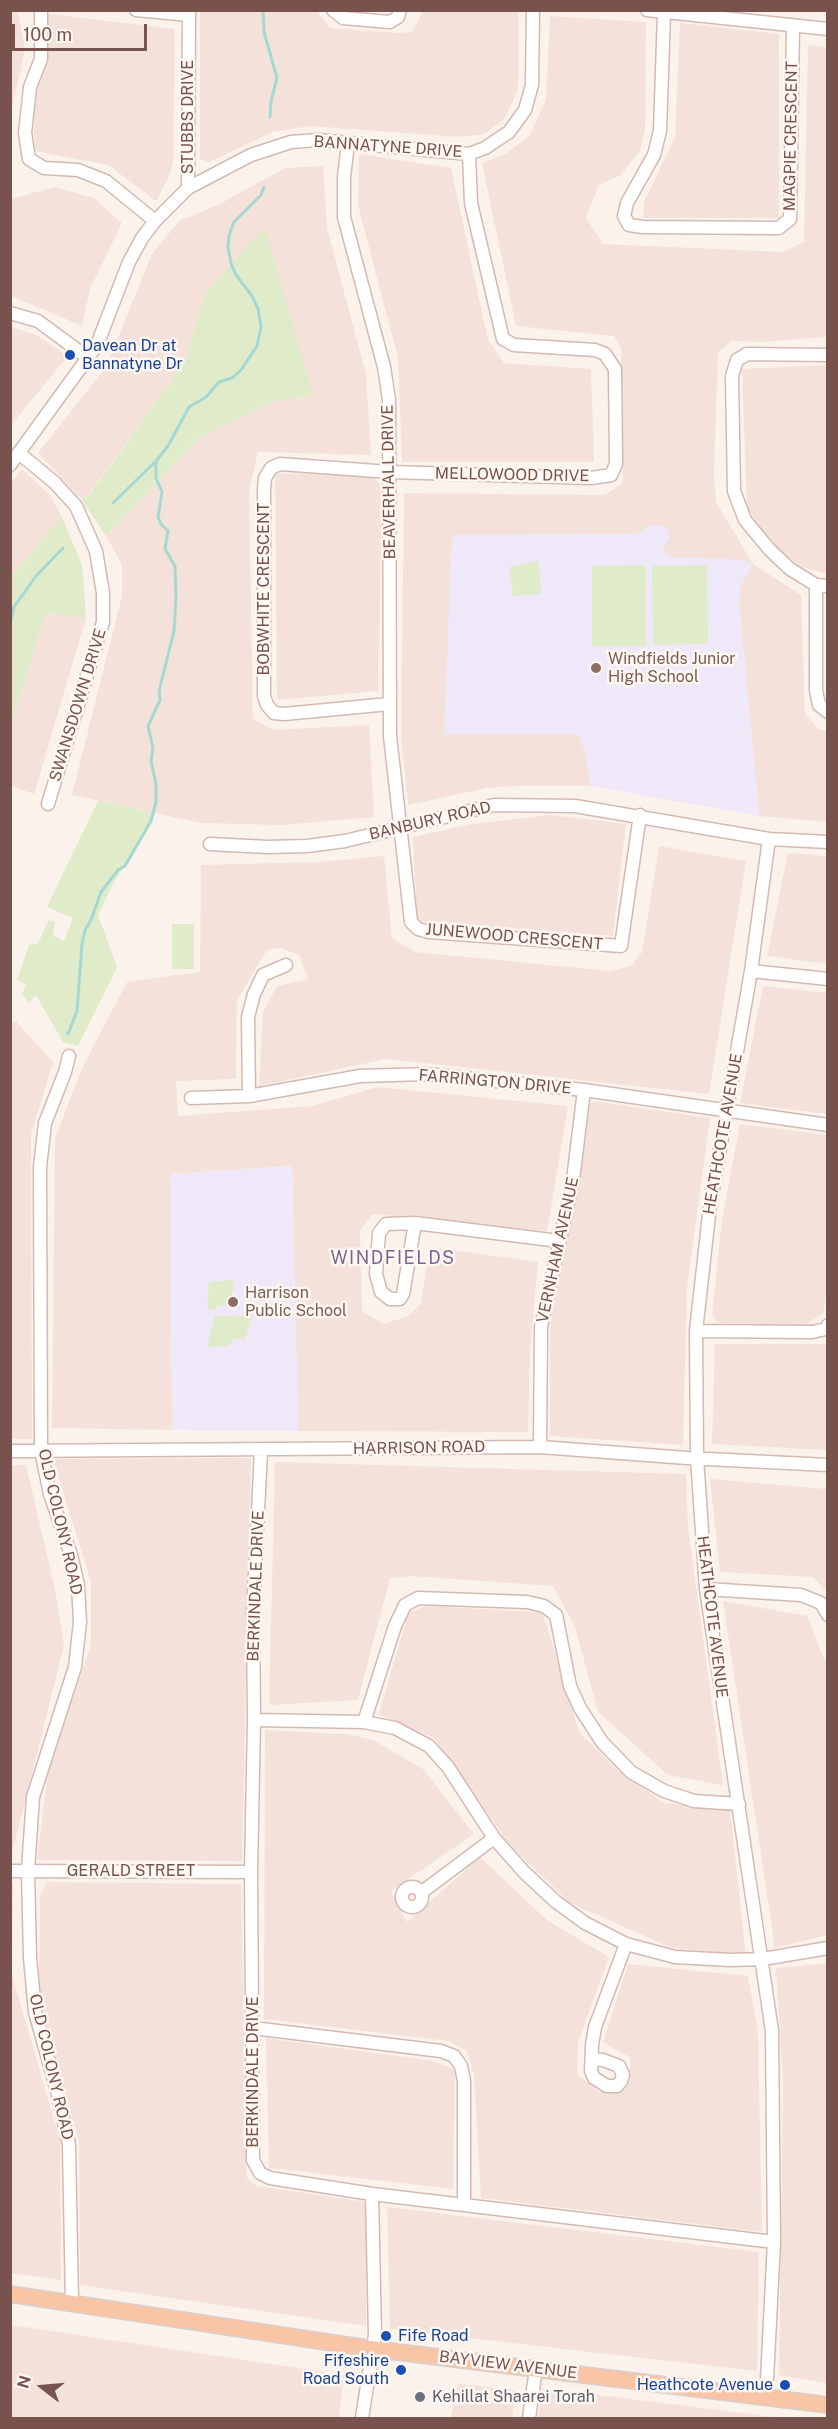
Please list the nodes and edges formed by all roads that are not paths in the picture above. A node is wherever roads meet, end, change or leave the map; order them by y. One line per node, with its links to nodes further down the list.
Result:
1 (41, 10): 14 (street)
2 (136, 10): 7 (street)
3 (333, 10): 4 (street)
4 (400, 10)
5 (533, 10): 12 (street, BANNATYNE DRIVE)
6 (647, 10): 8 (street)
7 (189, 13): 13 (street, STUBBS DRIVE)
8 (664, 13): 9 (street); 9 (street, MAGPIE CRESCENT)
9 (793, 26): 10 (street)
10 (828, 29)
11 (348, 143): 12 (street, BANNATYNE DRIVE); 13 (street, BANNATYNE DRIVE); 20 (street, BEAVERHALL DRIVE)
12 (469, 154): 20 (street, MELLOWOOD DRIVE)
13 (188, 188): 14 (street, BANNATYNE DRIVE)
14 (155, 221): 17 (street, BANNATYNE DRIVE)
15 (10, 313): 17 (street)
16 (828, 355): 21 (street)
17 (88, 358): 18 (street, BANNATYNE DRIVE)
18 (20, 454): 19 (street, BANNATYNE DRIVE); 24 (street, SWANSDOWN DRIVE)
19 (10, 465)
20 (390, 471): 22 (street, BEAVERHALL DRIVE); 22 (street, BOBWHITE CRESCENT)
21 (822, 586): 23 (street)
22 (389, 704): 26 (street, BEAVERHALL DRIVE)
23 (828, 712)
24 (48, 804)
25 (640, 815): 26 (street, BANBURY ROAD); 26 (street, JUNEWOOD CRESCENT); 27 (street, BANBURY ROAD)
26 (399, 826): 29 (street, BANBURY ROAD)
27 (769, 839): 28 (street, BANBURY ROAD); 31 (street, HEATHCOTE AVENUE)
28 (828, 842)
29 (210, 844)
30 (286, 965): 35 (street)
31 (751, 971): 32 (street); 37 (street, HEATHCOTE AVENUE)
32 (828, 979)
33 (69, 1056): 46 (street, OLD COLONY ROAD)
34 (584, 1090): 35 (street, FARRINGTON DRIVE); 37 (street, FARRINGTON DRIVE); 40 (street, VERNHAM AVENUE)
35 (249, 1096): 36 (street, FARRINGTON DRIVE)
36 (191, 1098)
37 (727, 1111): 38 (street, FARRINGTON DRIVE); 42 (street, HEATHCOTE AVENUE)
38 (828, 1125)
39 (415, 1223): 39 (street); 40 (street)
40 (559, 1240): 43 (street, VERNHAM AVENUE)
41 (828, 1325): 42 (street)
42 (696, 1331): 47 (street, HEATHCOTE AVENUE)
43 (540, 1447): 44 (street, HARRISON ROAD); 47 (street, HARRISON ROAD)
44 (261, 1450): 46 (street, HARRISON ROAD); 51 (street, BERKINDALE DRIVE)
45 (10, 1451): 46 (street, HARRISON ROAD)
46 (41, 1451): 56 (street, OLD COLONY ROAD)
47 (697, 1458): 48 (street, HARRISON ROAD); 49 (street, HEATHCOTE AVENUE)
48 (828, 1465)
49 (706, 1589): 50 (street); 53 (street, HEATHCOTE AVENUE)
50 (828, 1615)
51 (254, 1720): 52 (street); 57 (street, BERKINDALE DRIVE)
52 (364, 1722): 53 (street); 54 (street)
53 (739, 1804): 61 (street, HEATHCOTE AVENUE)
54 (494, 1838): 58 (street); 59 (street)
55 (10, 1870): 56 (street, GERALD STREET)
56 (28, 1870): 57 (street, GERALD STREET); 68 (street, OLD COLONY ROAD)
57 (251, 1872): 62 (street, BERKINDALE DRIVE)
58 (422, 1892)
59 (626, 1944): 61 (street); 63 (street)
60 (828, 1948): 61 (street)
61 (763, 1959): 66 (street, HEATHCOTE AVENUE)
62 (253, 2028): 64 (street, BERKINDALE DRIVE); 65 (street)
63 (592, 2059)
64 (372, 2194): 65 (street, BERKINDALE DRIVE); 69 (street)
65 (464, 2205): 66 (street, BERKINDALE DRIVE)
66 (774, 2242): 71 (street, HEATHCOTE AVENUE)
67 (10, 2294): 68 (main road, BAYVIEW AVENUE)
68 (72, 2304): 69 (main road, BAYVIEW AVENUE)
69 (373, 2349): 70 (main road, BAYVIEW AVENUE); 73 (street)
70 (536, 2369): 71 (main road, BAYVIEW AVENUE); 74 (street)
71 (764, 2397): 72 (main road, BAYVIEW AVENUE)
72 (828, 2405)
73 (362, 2418)
74 (529, 2418)

